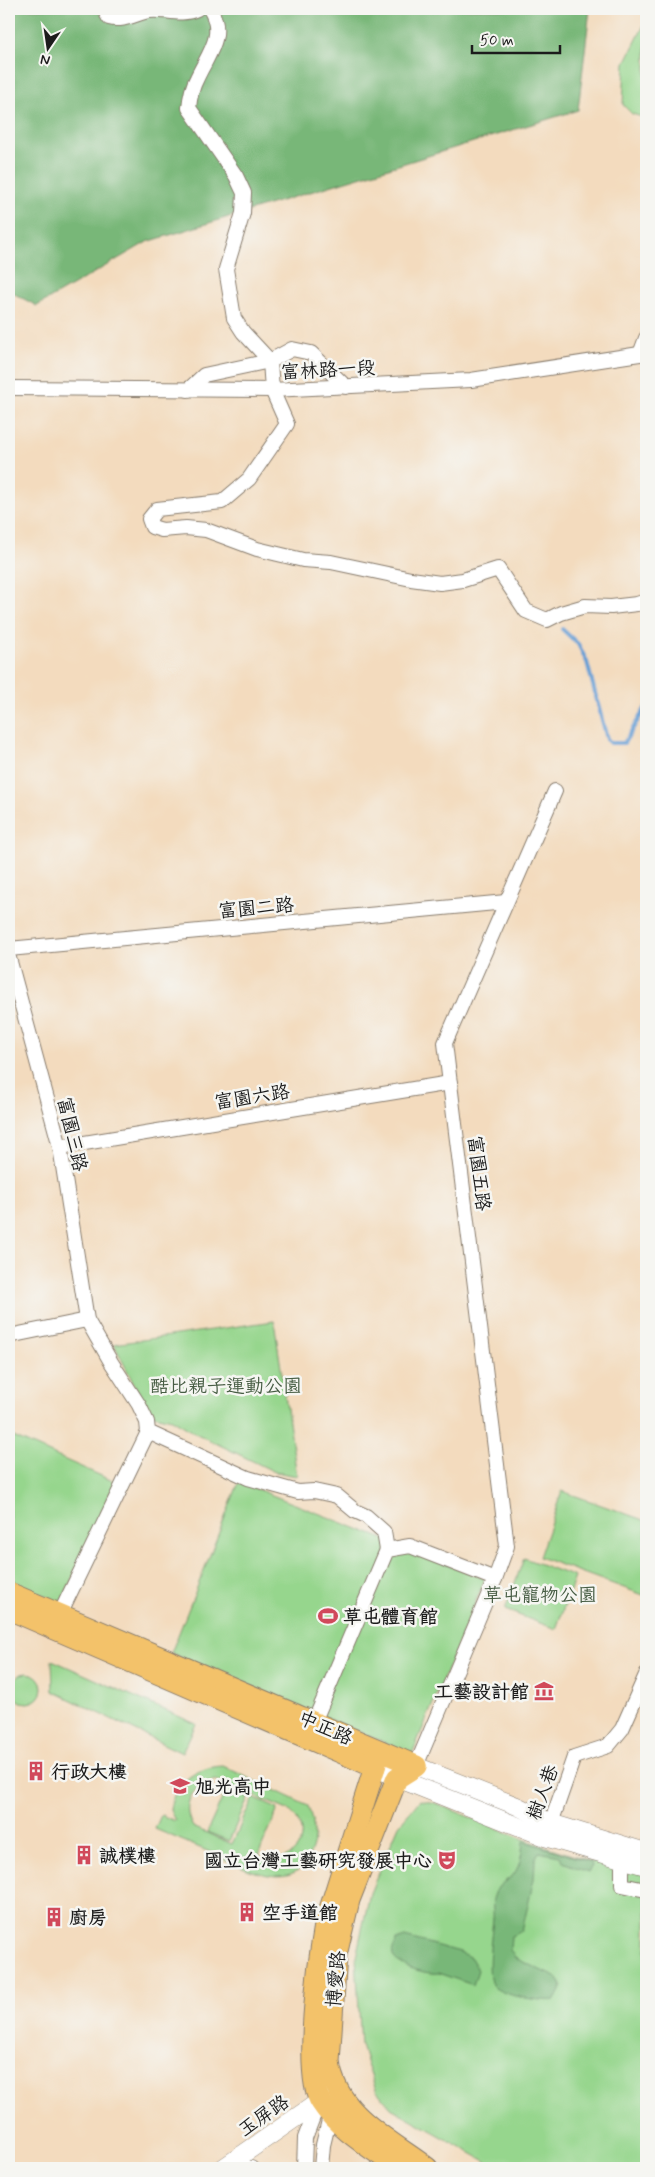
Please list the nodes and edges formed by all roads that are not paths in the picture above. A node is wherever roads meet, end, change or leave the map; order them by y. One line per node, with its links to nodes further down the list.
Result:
1 (104, 9): 2 (street)
2 (196, 9)
3 (210, 9): 6 (street)
4 (646, 338): 5 (street)
5 (643, 353): 7 (street, 富林路一段)
6 (270, 361): 7 (street); 9 (street); 10 (street)
7 (346, 387): 10 (street, 富林路一段)
8 (9, 388): 9 (street, 富林路一段)
9 (188, 390): 10 (street, 富林路一段)
10 (272, 390): 11 (street)
11 (646, 600)
12 (555, 791): 13 (street, 富園五路)
13 (506, 902): 14 (street, 富園二路); 16 (street, 富園五路)
14 (9, 950)
15 (9, 958): 17 (street, 富園三路)
16 (450, 1082): 17 (street, 富園六路); 22 (street, 富園五路)
17 (60, 1147): 18 (street, 富園三路)
18 (87, 1320): 19 (street); 20 (street)
19 (9, 1336)
20 (148, 1432): 21 (street); 25 (street)
21 (387, 1550): 22 (street); 27 (street)
22 (495, 1579): 29 (street, 富園五路)
23 (9, 1593): 25 (main road, 中正路)
24 (9, 1609): 25 (main road, 中正路)
25 (57, 1620): 27 (main road, 中正路); 28 (main road, 中正路)
26 (646, 1675): 31 (street, 樹人巷)
27 (314, 1722): 28 (main road, 中正路)
28 (378, 1759): 29 (main road, 中正路); 30 (street, 中正路); 36 (main road, 博愛路)
29 (416, 1766): 30 (main road); 31 (street, 中正路)
30 (398, 1778): 31 (street, 中正路); 36 (main road, 博愛路)
31 (548, 1830): 33 (street, 中正路)
32 (646, 1852): 33 (street, 中正路)
33 (624, 1853): 34 (street, 中正路); 35 (street)
34 (646, 1866)
35 (646, 1890)
36 (329, 2101): 37 (street, 玉屏路); 39 (street); 40 (street); 41 (main road); 42 (main road, 博愛路)
37 (227, 2166): 38 (street, 玉屏路)
38 (251, 2168)
39 (304, 2168)
40 (321, 2168)
41 (399, 2168)
42 (427, 2168)

